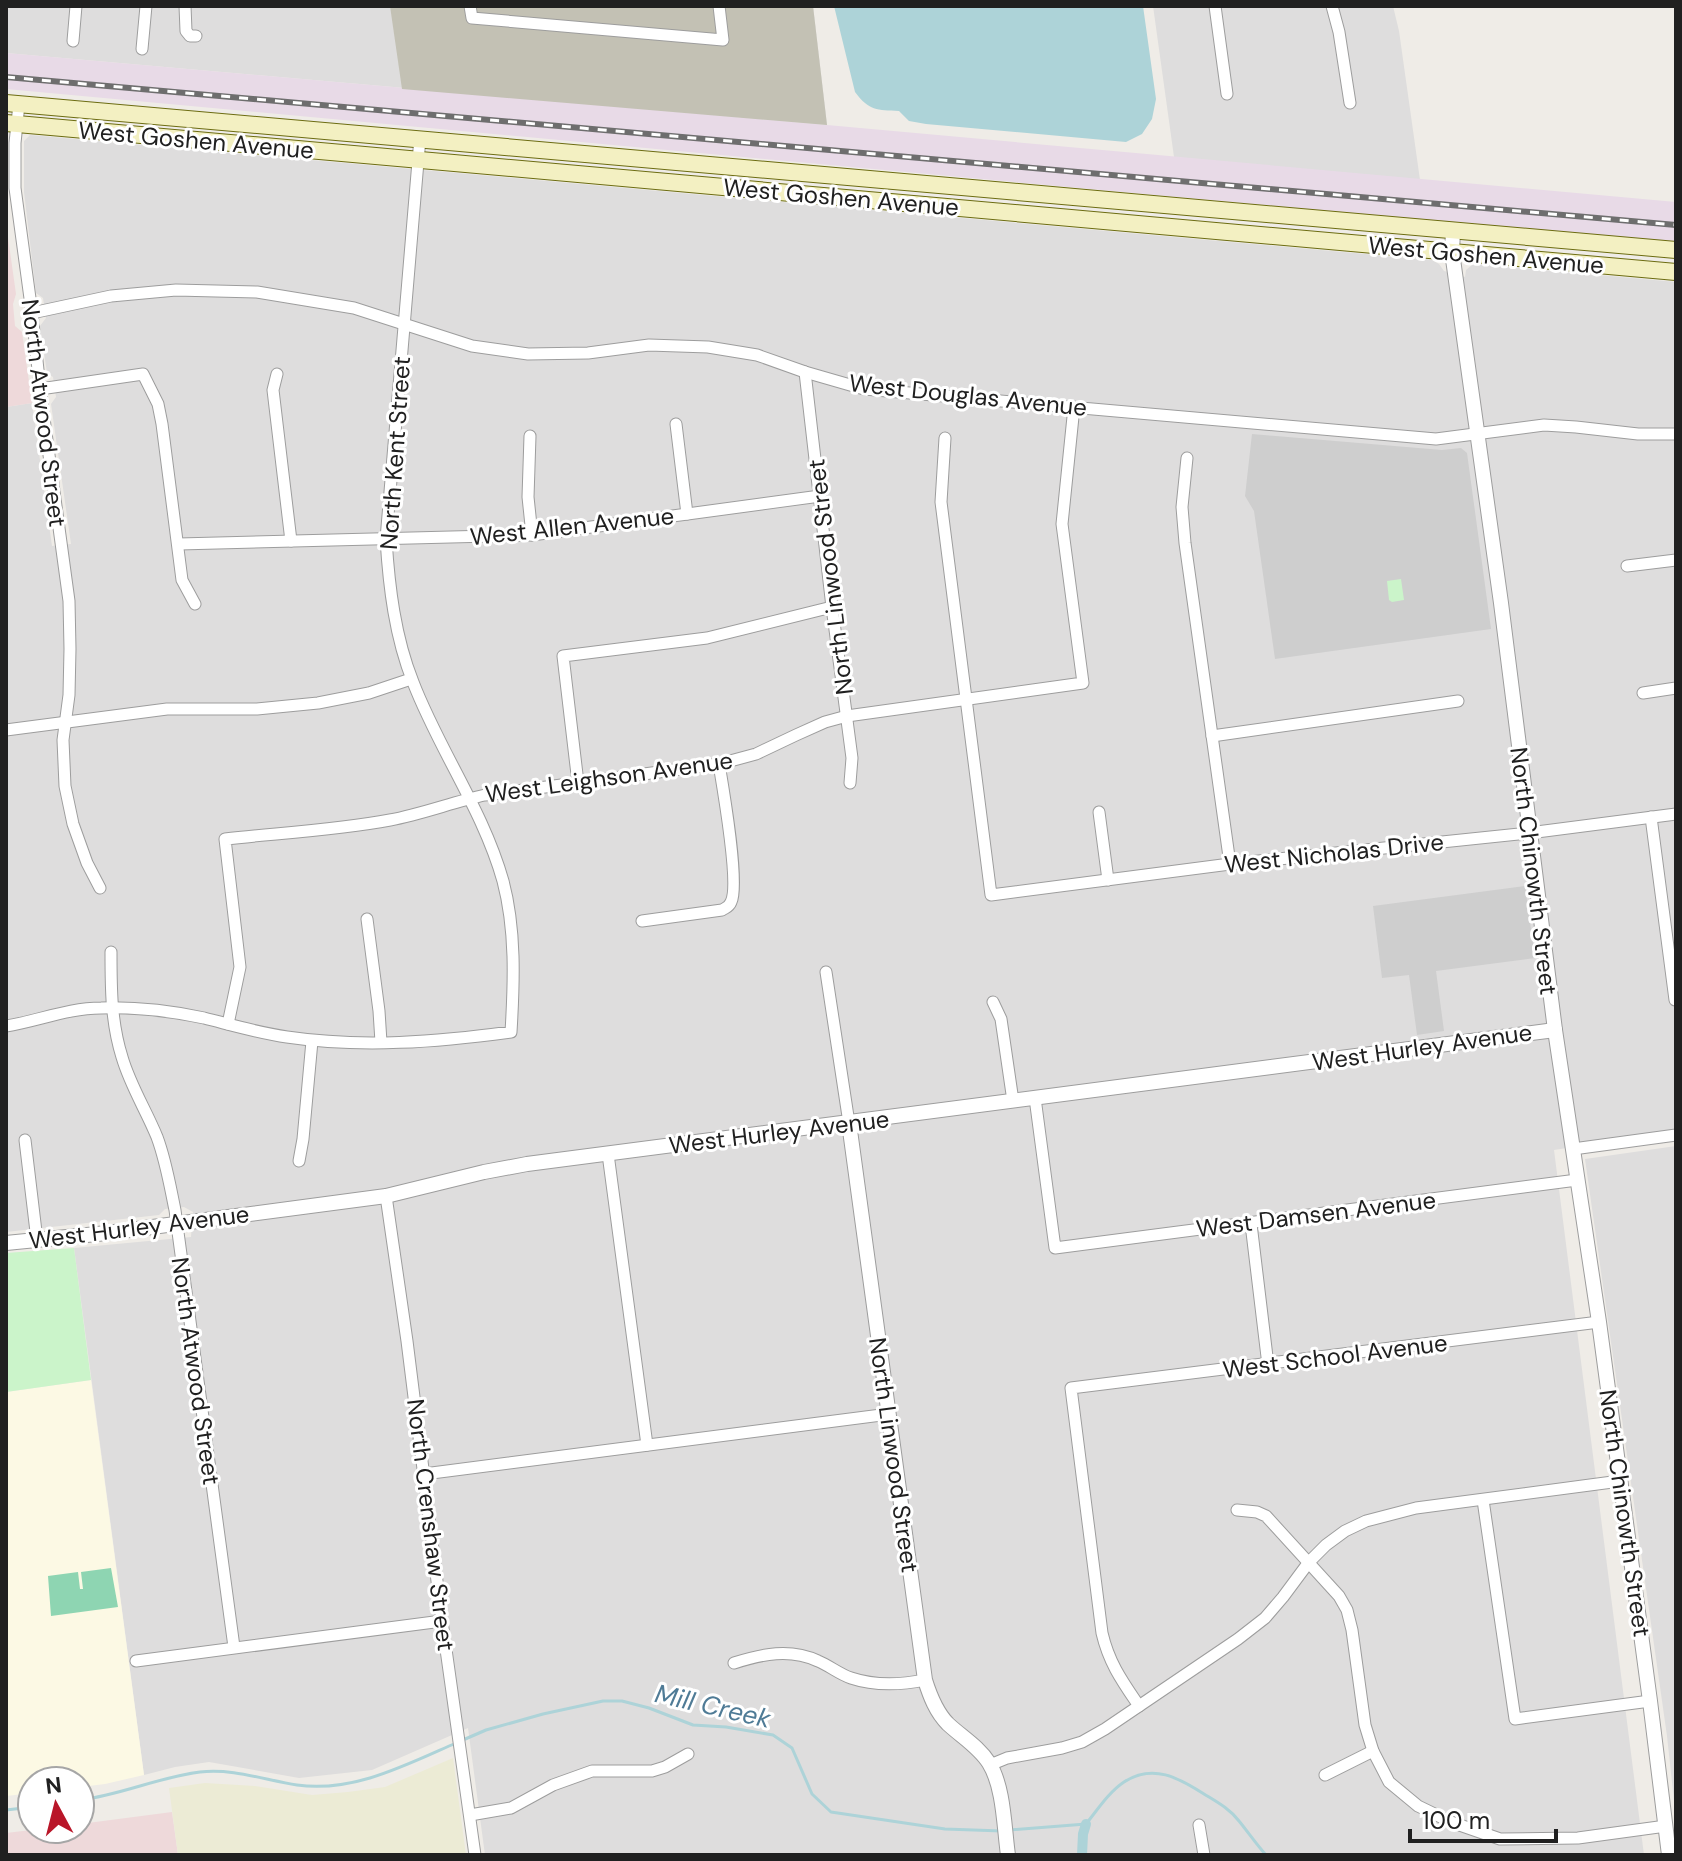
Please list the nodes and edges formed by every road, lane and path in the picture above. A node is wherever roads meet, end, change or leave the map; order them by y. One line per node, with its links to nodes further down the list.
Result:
1 (76, 6): 9 (street)
2 (146, 6): 10 (street)
3 (185, 6): 8 (street)
4 (719, 6): 7 (street)
5 (1215, 6): 11 (street)
6 (1332, 6): 13 (street)
7 (471, 12)
8 (196, 36)
9 (73, 41)
10 (142, 49)
11 (1227, 94)
12 (13, 103): 14 (street, North Atwood Street); 15 (main road, West Goshen Avenue)
13 (1350, 103)
14 (12, 123): 16 (main road, West Goshen Avenue); 23 (street, North Atwood Street)
15 (420, 138): 16 (street, North Kent Street); 17 (main road, West Goshen Avenue)
16 (419, 160): 18 (main road, West Goshen Avenue); 24 (street, North Kent Street)
17 (1099, 199): 18 (main road); 19 (main road, West Goshen Avenue)
18 (977, 209): 21 (main road, West Goshen Avenue)
19 (1453, 231): 20 (main road, West Goshen Avenue); 21 (street, North Chinowth Street)
20 (1676, 250)
21 (1452, 252): 22 (main road, West Goshen Avenue); 30 (street, North Chinowth Street)
22 (1676, 272)
23 (32, 313): 24 (street, West Douglas Avenue); 27 (street, North Atwood Street)
24 (404, 325): 25 (street, West Douglas Avenue); 38 (street, North Kent Street)
25 (805, 372): 28 (street, West Douglas Avenue); 35 (street, North Linwood Street)
26 (277, 374): 39 (street)
27 (40, 389): 40 (street); 51 (street, North Atwood Street)
28 (1074, 407): 30 (street, West Douglas Avenue); 48 (street, West Leighson Avenue)
29 (676, 424): 36 (street)
30 (1478, 434): 31 (street, West Douglas Avenue); 61 (street, North Chinowth Street)
31 (1676, 434)
32 (530, 436): 37 (street)
33 (945, 438): 48 (street)
34 (1187, 458): 53 (street)
35 (820, 496): 36 (street, West Allen Avenue); 44 (street, North Linwood Street)
36 (687, 514): 37 (street, West Allen Avenue)
37 (532, 535): 38 (street, West Allen Avenue)
38 (386, 539): 39 (street, West Allen Avenue); 45 (street, North Kent Street)
39 (291, 541): 40 (street, West Allen Avenue)
40 (179, 544): 43 (street)
41 (1676, 560): 42 (street)
42 (1627, 566)
43 (195, 604)
44 (832, 607): 50 (street, North Linwood Street); 55 (street)
45 (411, 679): 51 (street); 57 (street, North Kent Street)
46 (1676, 688): 47 (street)
47 (1643, 693)
48 (966, 700): 50 (street, West Leighson Avenue); 63 (street, West Nicholas Drive)
49 (1458, 701): 53 (street)
50 (847, 716): 54 (street, West Leighson Avenue); 56 (street, North Linwood Street)
51 (64, 723): 52 (street); 64 (street, North Atwood Street)
52 (6, 730)
53 (1212, 736): 62 (street)
54 (719, 764): 55 (street, West Leighson Avenue); 66 (street)
55 (578, 783): 57 (street, West Leighson Avenue)
56 (850, 783)
57 (470, 798): 72 (street, West Leighson Avenue); 76 (street, North Kent Street)
58 (1099, 812): 63 (street)
59 (1676, 814): 60 (street, West Nicholas Drive)
60 (1651, 817): 61 (street, West Nicholas Drive); 69 (street)
61 (1529, 833): 62 (street, West Nicholas Drive); 74 (street, North Chinowth Street)
62 (1230, 864): 63 (street, West Nicholas Drive)
63 (1108, 880)
64 (100, 888)
65 (367, 919): 76 (street)
66 (642, 921)
67 (111, 952): 71 (street, North Atwood Street)
68 (826, 972): 79 (street)
69 (1675, 1000)
70 (993, 1002): 78 (street)
71 (112, 1008): 72 (street); 73 (street); 87 (street, North Atwood Street)
72 (228, 1024): 75 (street)
73 (6, 1026)
74 (1555, 1030): 77 (street, West Hurley Avenue); 82 (street, North Chinowth Street)
75 (312, 1041): 76 (street); 84 (street)
76 (381, 1042)
77 (1035, 1098): 78 (street, West Hurley Avenue); 88 (street, West Damsen Avenue)
78 (1013, 1101): 79 (street, West Hurley Avenue)
79 (849, 1123): 83 (street, West Hurley Avenue); 93 (street, North Linwood Street)
80 (1676, 1135): 82 (street)
81 (25, 1140): 89 (street)
82 (1573, 1149): 85 (street, North Chinowth Street)
83 (608, 1154): 86 (street, West Hurley Avenue); 94 (street)
84 (299, 1161)
85 (1577, 1180): 88 (street, West Damsen Avenue); 91 (street, North Chinowth Street)
86 (386, 1196): 87 (street, West Hurley Avenue); 95 (street, North Crenshaw Street)
87 (177, 1224): 89 (street, West Hurley Avenue); 101 (street, North Atwood Street)
88 (1251, 1224): 92 (street)
89 (37, 1240): 90 (street, West Hurley Avenue)
90 (6, 1243)
91 (1599, 1322): 92 (street, West School Avenue); 96 (street, North Chinowth Street)
92 (1268, 1365): 106 (street, West School Avenue)
93 (889, 1414): 94 (street); 104 (street, North Linwood Street)
94 (647, 1445): 95 (street)
95 (424, 1474): 100 (street, North Crenshaw Street)
96 (1620, 1481): 97 (street); 105 (street, North Chinowth Street)
97 (1483, 1500): 99 (street); 105 (street)
98 (1237, 1510): 99 (street)
99 (1309, 1562): 106 (street); 107 (street)
100 (442, 1621): 101 (street); 111 (street, North Crenshaw Street)
101 (234, 1647): 102 (street)
102 (136, 1661)
103 (734, 1663): 104 (street)
104 (925, 1680): 109 (street, North Linwood Street)
105 (1650, 1701): 113 (street, North Chinowth Street)
106 (1139, 1706): 109 (street)
107 (1373, 1751): 110 (street); 113 (street)
108 (688, 1754): 111 (street)
109 (990, 1765): 114 (street)
110 (1325, 1775)
111 (470, 1815): 115 (street, North Crenshaw Street)
112 (1199, 1825): 116 (street)
113 (1666, 1826): 117 (street, North Chinowth Street)
114 (1007, 1849)
115 (475, 1855)
116 (1204, 1855)
117 (1669, 1855)

